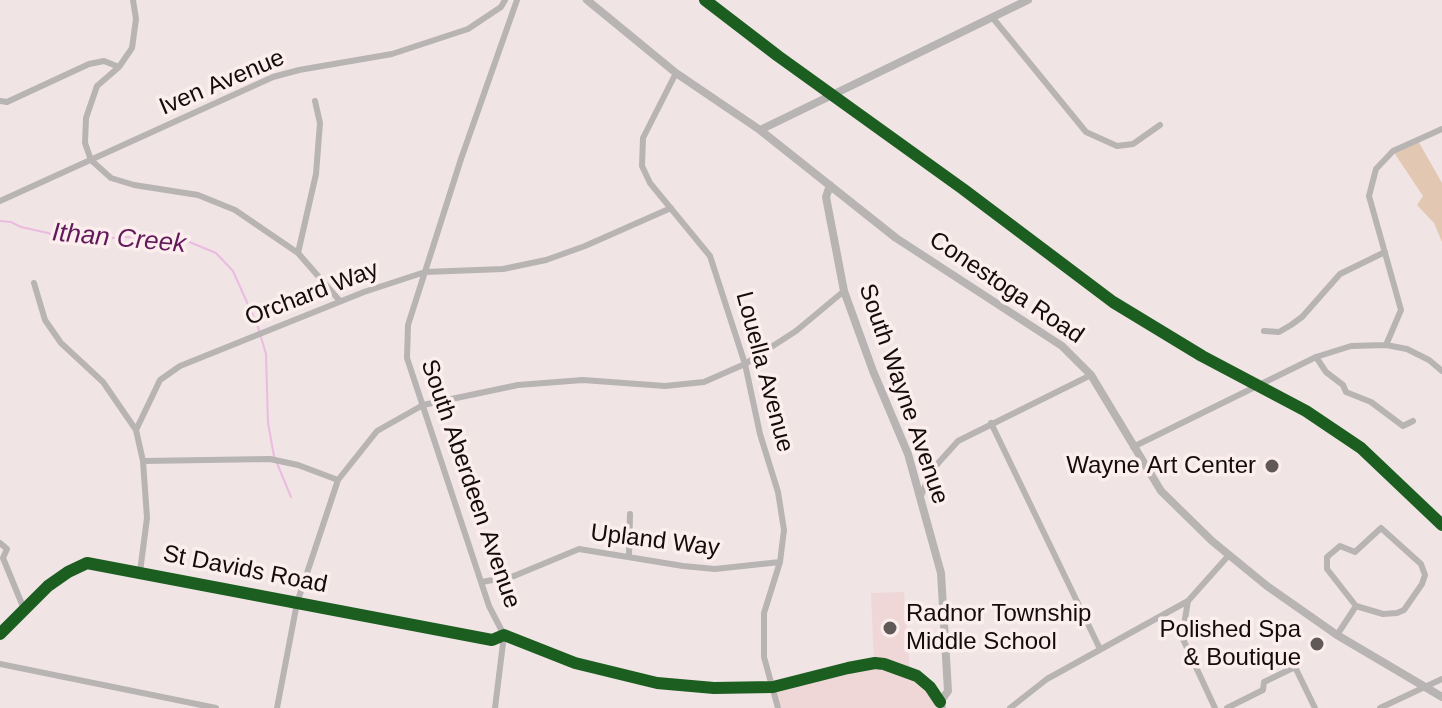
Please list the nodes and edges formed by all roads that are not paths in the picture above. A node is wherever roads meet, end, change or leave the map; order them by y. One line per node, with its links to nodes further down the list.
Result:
1 (133, 0): 7 (street)
2 (505, 0): 14 (street, Iven Avenue)
3 (517, 0): 20 (street, South Aberdeen Avenue)
4 (587, 0): 8 (main road, Conestoga Road)
5 (1028, 0): 6 (main road)
6 (992, 17): 11 (street); 13 (main road)
7 (119, 67): 9 (street); 14 (street)
8 (676, 73): 13 (main road, Conestoga Road); 17 (street, Louella Avenue)
9 (0, 101)
10 (315, 101): 19 (street)
11 (1160, 125)
12 (1442, 129): 18 (street)
13 (760, 130): 15 (main road, Conestoga Road)
14 (91, 160): 16 (street, Iven Avenue); 19 (street)
15 (830, 185): 22 (main road, South Wayne Avenue); 29 (main road, Conestoga Road)
16 (0, 201)
17 (671, 208): 20 (street, Orchard Way); 27 (street, Louella Avenue)
18 (1385, 252): 24 (street); 25 (street)
19 (298, 253): 23 (street)
20 (425, 272): 23 (street, Orchard Way); 30 (street, South Aberdeen Avenue)
21 (34, 283): 33 (street)
22 (844, 291): 27 (street); 37 (main road, South Wayne Avenue)
23 (339, 300): 33 (street, Orchard Way)
24 (1264, 331)
25 (1386, 345): 26 (street); 28 (street)
26 (1316, 357): 31 (street); 34 (street)
27 (745, 364): 30 (street); 43 (street, Louella Avenue)
28 (1442, 371)
29 (1091, 375): 32 (street); 34 (main road, Conestoga Road)
30 (423, 405): 36 (street); 45 (street, South Aberdeen Avenue)
31 (1413, 421)
32 (991, 423): 37 (street); 53 (street)
33 (136, 430): 35 (street)
34 (1133, 447): 40 (main road, Conestoga Road)
35 (143, 461): 36 (street); 44 (street)
36 (338, 480): 47 (street)
37 (920, 498): 59 (main road, South Wayne Avenue)
38 (630, 514): 41 (street)
39 (0, 543): 42 (street)
40 (1229, 555): 46 (street); 52 (main road, Conestoga Road)
41 (629, 556): 43 (street, Upland Way); 45 (street, Upland Way)
42 (2, 558): 49 (street)
43 (780, 562): 56 (street, Louella Avenue)
44 (140, 572): 47 (street, St Davids Road); 49 (street, St Davids Road)
45 (482, 582): 51 (street, South Aberdeen Avenue)
46 (1188, 601): 53 (street); 65 (street)
47 (297, 603): 51 (street, St Davids Road); 61 (street)
48 (1356, 606): 48 (street); 52 (street)
49 (24, 609): 50 (street, St Davids Road)
50 (0, 634)
51 (504, 635): 56 (street); 62 (street, South Aberdeen Avenue)
52 (1337, 635): 57 (main road, Conestoga Road)
53 (1100, 649): 64 (street)
54 (0, 664): 60 (street)
55 (1442, 679): 57 (street)
56 (773, 687): 59 (street); 63 (street, Louella Avenue)
57 (1426, 687): 58 (main road, Conestoga Road); 68 (street)
58 (1442, 697)
59 (941, 705)
60 (216, 708)
61 (277, 708)
62 (495, 708)
63 (778, 708)
64 (1010, 708)
65 (1215, 708)
66 (1227, 708): 67 (street)
67 (1315, 708)
68 (1380, 708)

